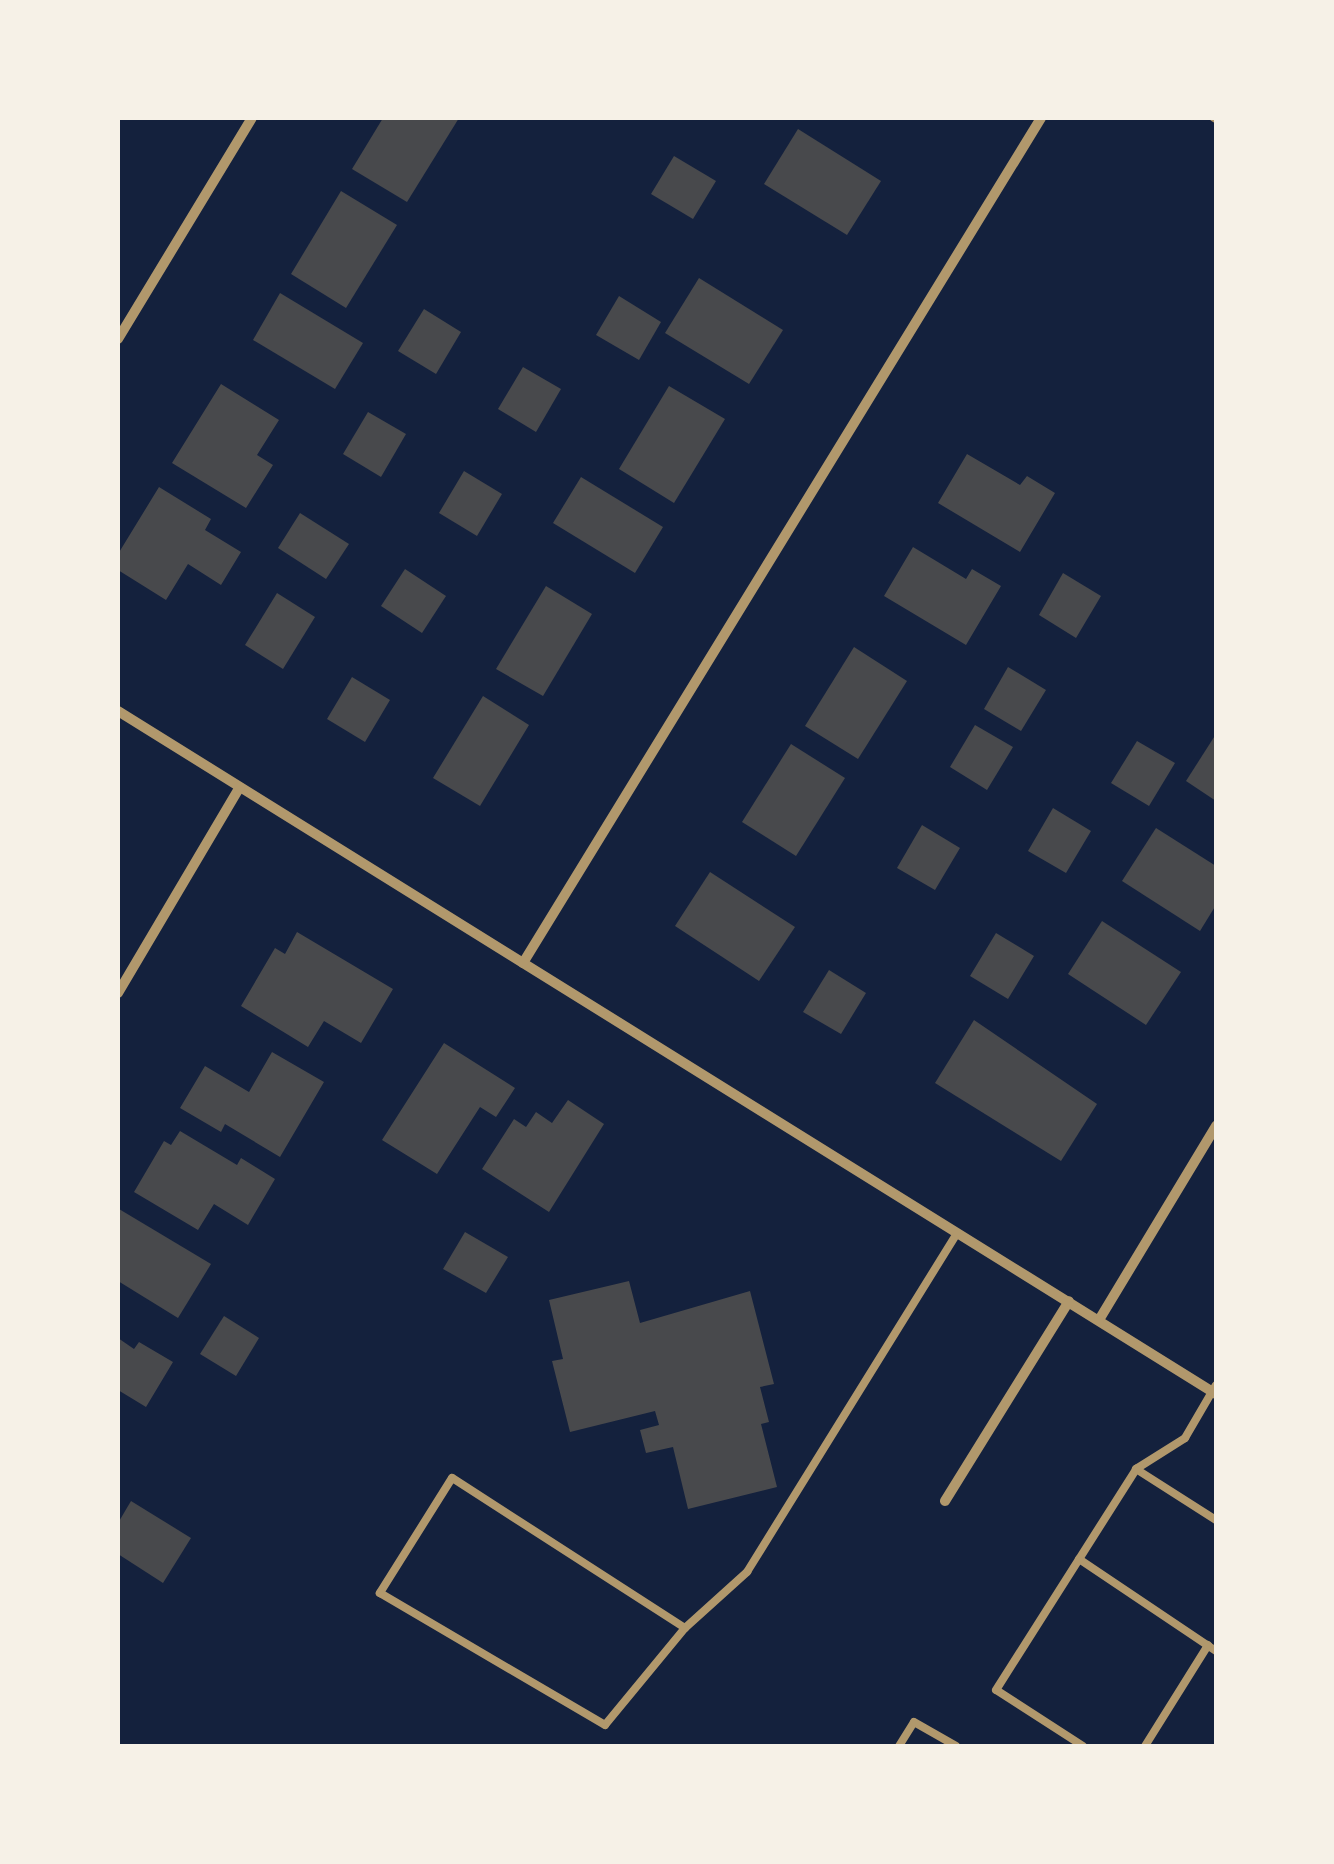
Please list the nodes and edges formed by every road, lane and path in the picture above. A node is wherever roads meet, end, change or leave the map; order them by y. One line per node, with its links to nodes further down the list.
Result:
1 (252, 118): 3 (street)
2 (1041, 118): 6 (street)
3 (118, 339)
4 (118, 711): 5 (street)
5 (240, 787): 6 (street); 7 (street)
6 (523, 963): 9 (street)
7 (118, 993)
8 (1216, 1126): 11 (street)
9 (957, 1232): 10 (street); 17 (lane)
10 (1068, 1302): 11 (street); 14 (street)
11 (1099, 1320): 12 (street)
12 (1215, 1390): 13 (lane)
13 (1136, 1469): 15 (lane); 16 (lane)
14 (946, 1501)
15 (1216, 1520)
16 (1079, 1559): 18 (lane); 21 (lane)
17 (685, 1628): 17 (lane)
18 (1212, 1648): 22 (lane)
19 (899, 1746): 20 (lane)
20 (956, 1746)
21 (1083, 1746)
22 (1145, 1746)

